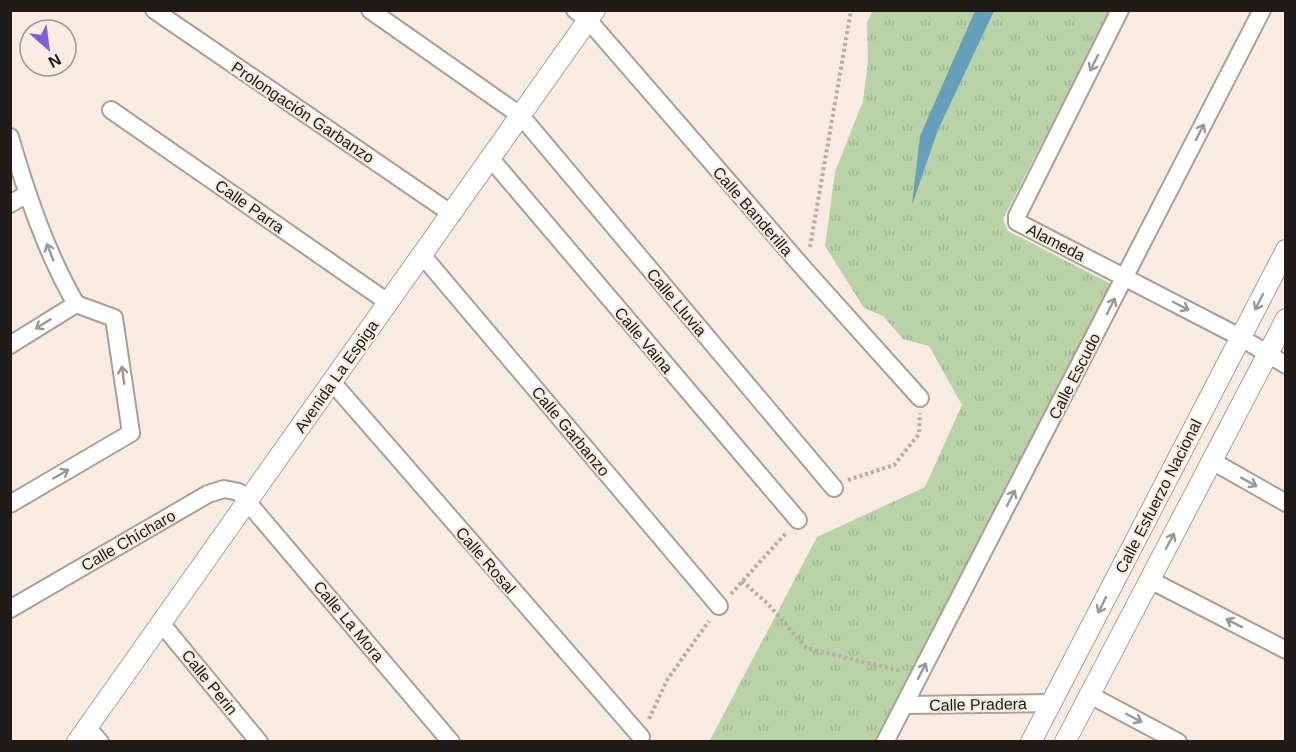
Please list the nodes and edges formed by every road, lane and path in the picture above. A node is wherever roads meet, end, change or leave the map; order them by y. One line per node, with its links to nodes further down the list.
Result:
1 (154, 10): 13 (street, Prolongación Garbanzo)
2 (370, 10): 8 (street, Calle Lluvia)
3 (851, 10): 16 (path)
4 (1120, 10): 17 (street, Alameda, one-way to 17)
5 (1262, 10): 17 (street, Calle Escudo, one-way to 5)
6 (586, 14): 8 (street, Avenida La Espiga); 16 (street, Calle Banderilla)
7 (111, 110): 18 (street, Calle Parra)
8 (521, 116): 10 (street, Avenida La Espiga); 28 (street, Calle Lluvia)
9 (10, 137): 11 (street)
10 (490, 159): 13 (street, Avenida La Espiga); 32 (street, Calle Vaina)
11 (27, 194): 12 (street); 19 (street, one-way to 11)
12 (10, 204)
13 (452, 214): 15 (street, Avenida La Espiga)
14 (1286, 250): 21 (street, Calle Esfuerzo Nacional, one-way to 21)
15 (422, 255): 18 (street, Avenida La Espiga); 35 (street, Calle Garbanzo)
16 (806, 272): 26 (street, Calle Banderilla)
17 (1126, 276): 21 (street, Alameda, one-way to 21); 39 (street, Calle Escudo, one-way to 17)
18 (389, 303): 25 (street, Avenida La Espiga)
19 (76, 304): 22 (street, one-way to 22); 31 (street, one-way to 19)
20 (1286, 319): 23 (street, Calle Esfuerzo Nacional)
21 (1240, 337): 23 (street, Alameda); 41 (street, Calle Esfuerzo Nacional, one-way to 41)
22 (10, 345)
23 (1267, 355): 24 (street, Alameda); 27 (street, Calle Esfuerzo Nacional)
24 (1286, 365)
25 (332, 382): 29 (street, Avenida La Espiga); 44 (street, Calle Rosal)
26 (920, 399): 28 (path)
27 (1212, 461): 30 (street, one-way to 30); 33 (street, Calle Esfuerzo Nacional, one-way to 27)
28 (834, 488)
29 (248, 500): 36 (street, Calle Chícharo); 37 (street, Avenida La Espiga); 46 (street, Calle La Mora)
30 (1286, 503)
31 (10, 504)
32 (798, 520)
33 (1150, 580): 38 (street, one-way to 33); 40 (street, Calle Esfuerzo Nacional)
34 (742, 581): 39 (path)
35 (719, 606)
36 (10, 609)
37 (161, 623): 43 (street, Avenida La Espiga); 45 (street, Calle Perin)
38 (1286, 650)
39 (920, 675): 42 (street, Calle Escudo)
40 (1090, 695): 49 (street, Calle Esfuerzo Nacional); 50 (street, one-way to 50)
41 (1051, 703): 42 (street, Calle Pradera); 48 (street, Calle Esfuerzo Nacional)
42 (905, 705): 47 (street, Calle Escudo)
43 (88, 737)
44 (641, 737)
45 (259, 741)
46 (451, 741)
47 (885, 741)
48 (1031, 741)
49 (1065, 741)
50 (1178, 741)

